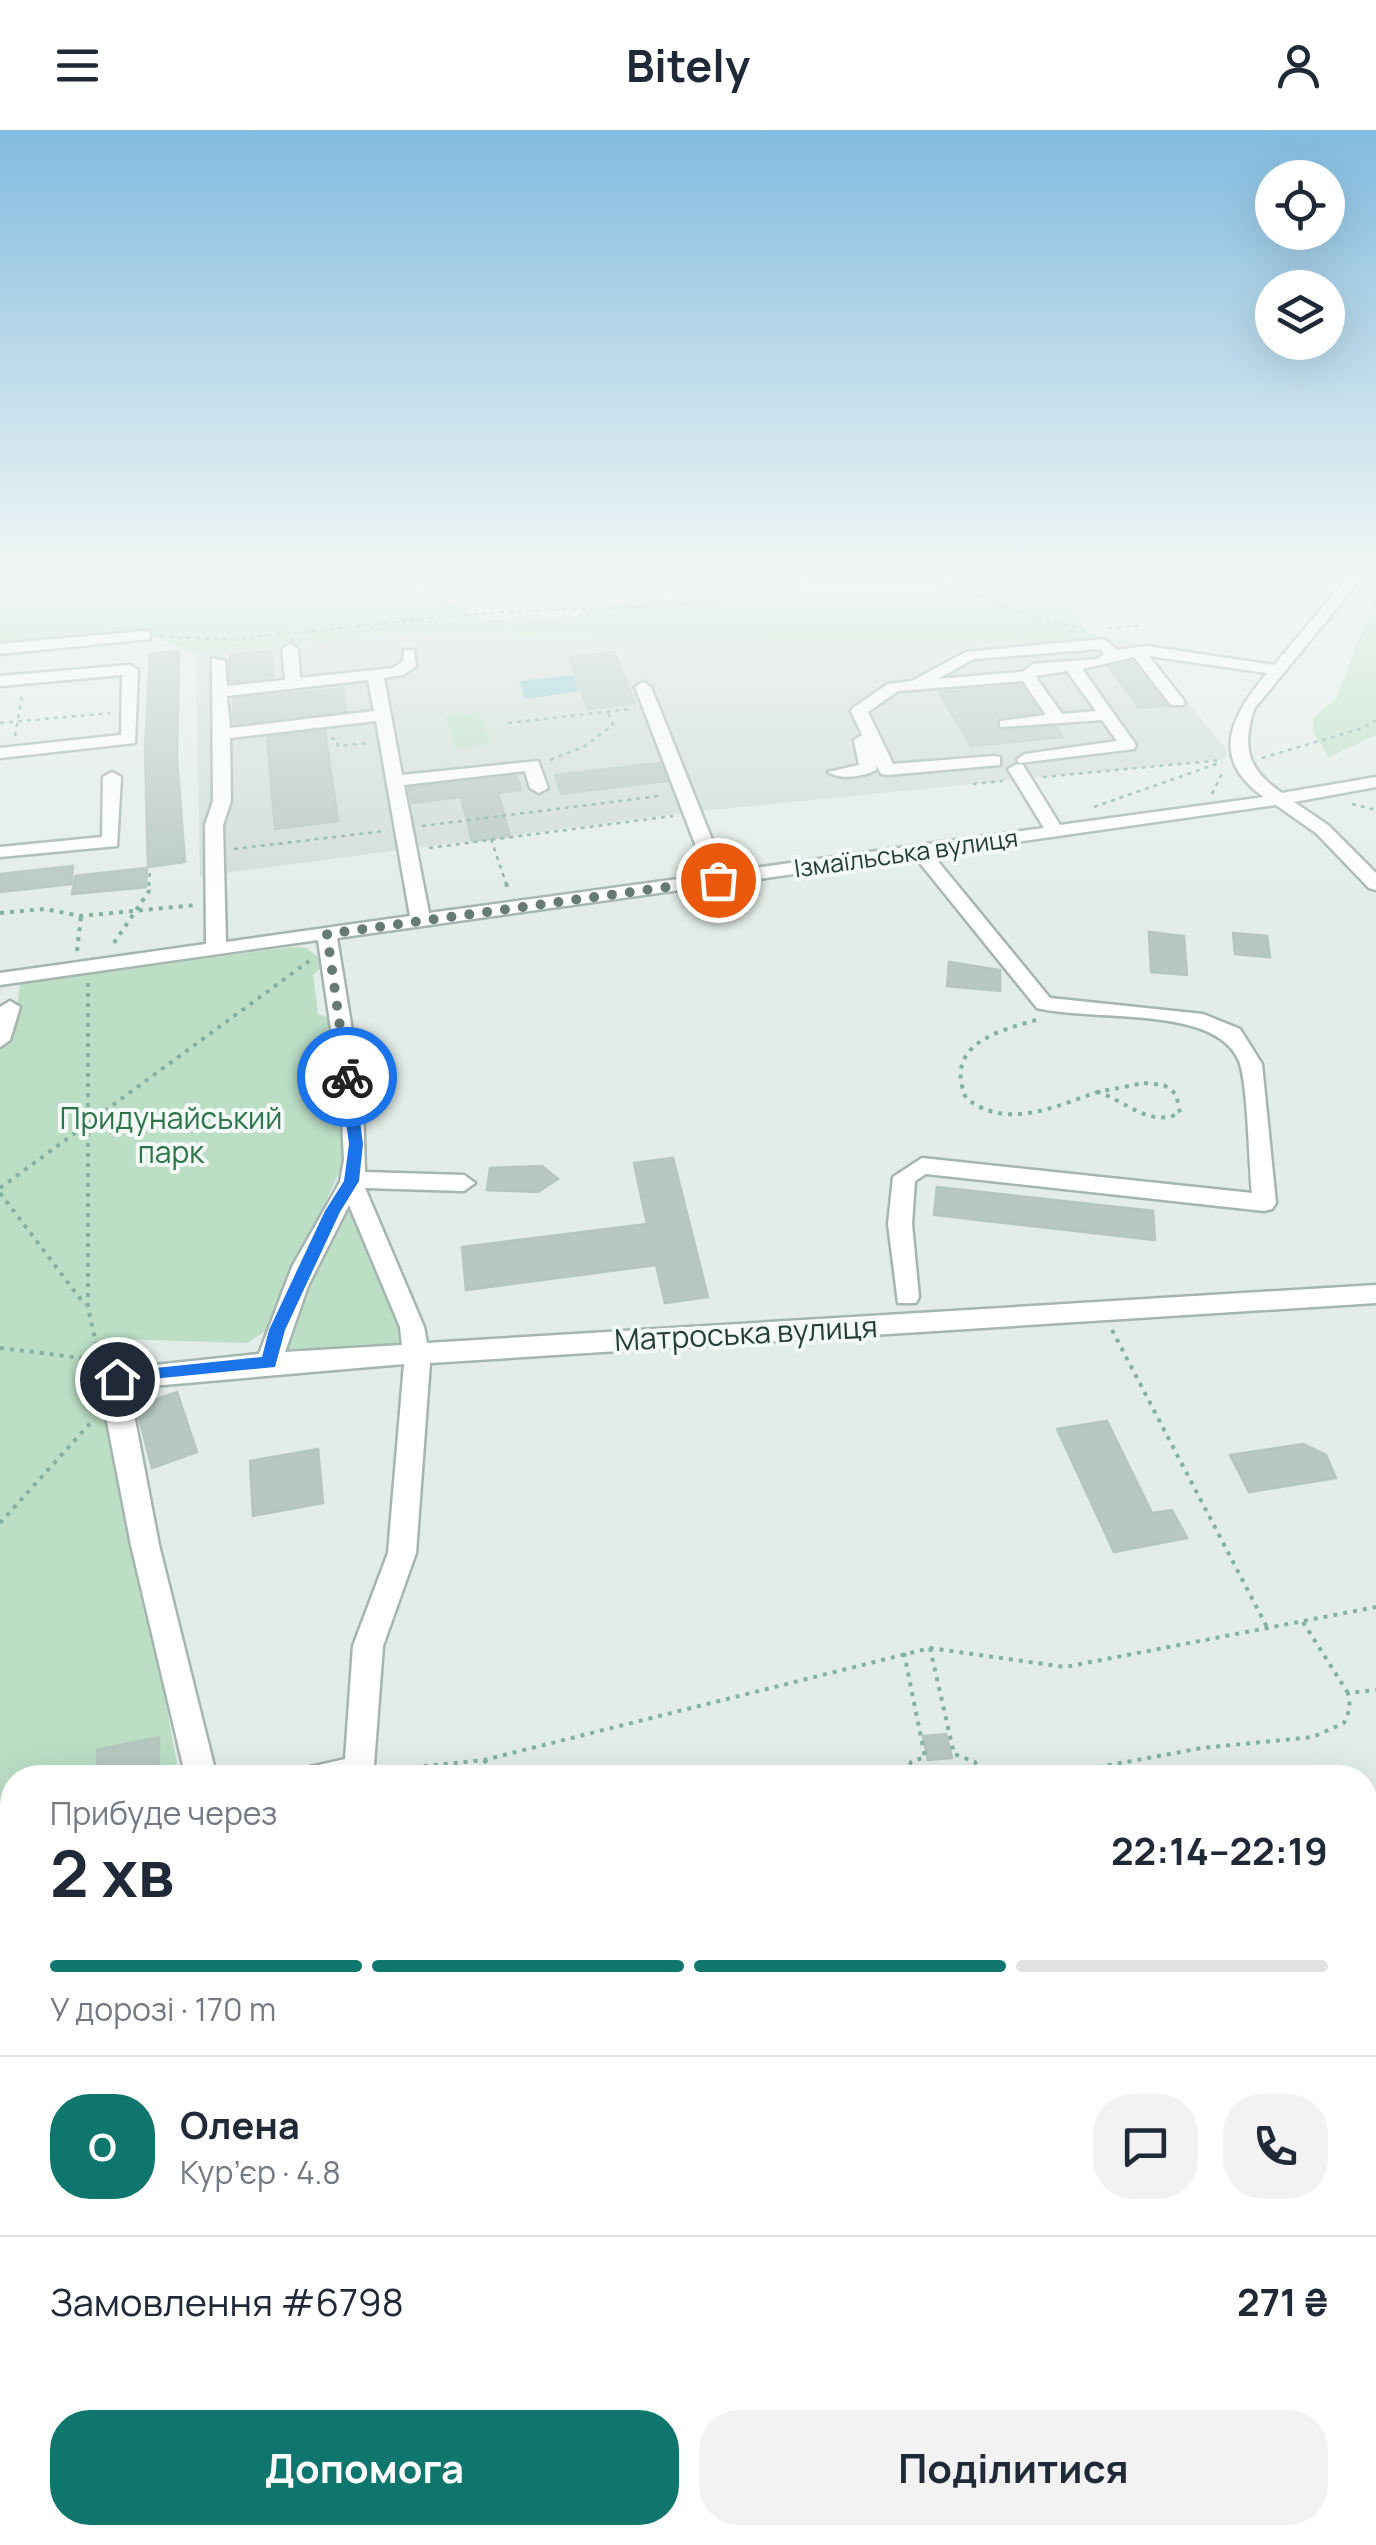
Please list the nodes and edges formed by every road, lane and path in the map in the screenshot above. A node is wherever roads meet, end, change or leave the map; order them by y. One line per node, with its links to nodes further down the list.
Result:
1 (4, 683): 18 (street)
2 (130, 683): 33 (street)
3 (219, 683): 16 (street)
4 (303, 683): 12 (street)
5 (376, 683): 23 (street)
6 (917, 683): 13 (street)
7 (941, 683): 13 (street)
8 (1032, 683): 24 (street)
9 (1084, 683): 22 (street)
10 (1162, 683): 17 (street)
11 (1266, 683): 45 (street)
12 (292, 684): 16 (street)
13 (912, 685): 30 (street)
14 (643, 687): 48 (street)
15 (22, 692): 18 (path)
16 (219, 692): 31 (street)
17 (1177, 702)
18 (10, 708): 26 (path); 26 (path)
19 (640, 708): 21 (path)
20 (125, 712): 26 (path)
21 (607, 712): 27 (path); 35 (path)
22 (1106, 714): 24 (street); 38 (street)
23 (382, 715): 31 (street); 40 (street)
24 (1057, 720): 28 (street)
25 (1376, 720): 34 (path)
26 (18, 721): 33 (path)
27 (508, 723)
28 (1006, 724)
29 (330, 730): 32 (path)
30 (867, 732): 37 (street); 38 (street)
31 (222, 734): 56 (street)
32 (376, 742)
33 (7, 748)
34 (1254, 759)
35 (550, 760)
36 (1211, 761): 38 (path)
37 (837, 772)
38 (1019, 772): 42 (path); 51 (street)
39 (112, 777): 55 (street)
40 (393, 781): 43 (street); 53 (street)
41 (1376, 782): 45 (street, Ізмаїльська вулиця)
42 (973, 784)
43 (539, 788)
44 (660, 796): 49 (path)
45 (1277, 799): 51 (street, Ізмаїльська вулиця); 59 (street)
46 (1210, 800): 47 (path)
47 (1093, 808)
48 (692, 814): 52 (path); 58 (street)
49 (408, 828)
50 (398, 829): 56 (path)
51 (1054, 832): 54 (street, Ізмаїльська вулиця)
52 (492, 840): 53 (path); 60 (path)
53 (407, 850): 65 (street)
54 (920, 851): 58 (street, Ізмаїльська вулиця); 73 (street)
55 (0, 852)
56 (215, 852): 61 (street)
57 (150, 868): 62 (path)
58 (718, 880): 65 (street, Ізмаїльська вулиця)
59 (1376, 884)
60 (511, 896)
61 (216, 902): 62 (path); 68 (street)
62 (136, 910): 64 (path); 67 (path)
63 (0, 913): 64 (path)
64 (81, 916): 69 (path)
65 (421, 921): 66 (street, Ізмаїльська вулиця)
66 (327, 934): 68 (street, Ізмаїльська вулиця); 78 (street)
67 (110, 949)
68 (216, 950): 71 (street, Ізмаїльська вулиця)
69 (76, 960)
70 (309, 961): 77 (path)
71 (0, 979)
72 (88, 979): 77 (path)
73 (1044, 1004): 76 (path); 82 (street)
74 (10, 1007): 75 (street)
75 (0, 1040)
76 (1095, 1091): 76 (path)
77 (88, 1124): 80 (path); 83 (path)
78 (352, 1181): 79 (street); 86 (street); 87 (street)
79 (464, 1183)
80 (0, 1191): 83 (path)
81 (1376, 1294): 84 (street, Матроська вулиця)
82 (908, 1297)
83 (88, 1308): 88 (path)
84 (1102, 1312): 86 (street, Матроська вулиця); 92 (path)
85 (0, 1348): 88 (path)
86 (417, 1354): 87 (street, Матроська вулиця); 99 (street)
87 (269, 1363): 88 (street, Матроська вулиця)
88 (111, 1378): 89 (path); 98 (street)
89 (0, 1523)
90 (1376, 1607): 91 (path)
91 (1303, 1622): 92 (path); 96 (path)
92 (1268, 1628): 93 (path)
93 (930, 1648): 94 (path); 103 (path)
94 (904, 1653): 97 (path); 102 (path)
95 (1376, 1690): 96 (path)
96 (1348, 1693): 104 (path)
97 (484, 1760): 100 (path); 101 (path)
98 (199, 1765)
99 (361, 1765)
100 (432, 1765)
101 (488, 1765)
102 (910, 1765)
103 (977, 1765)
104 (1110, 1765)

